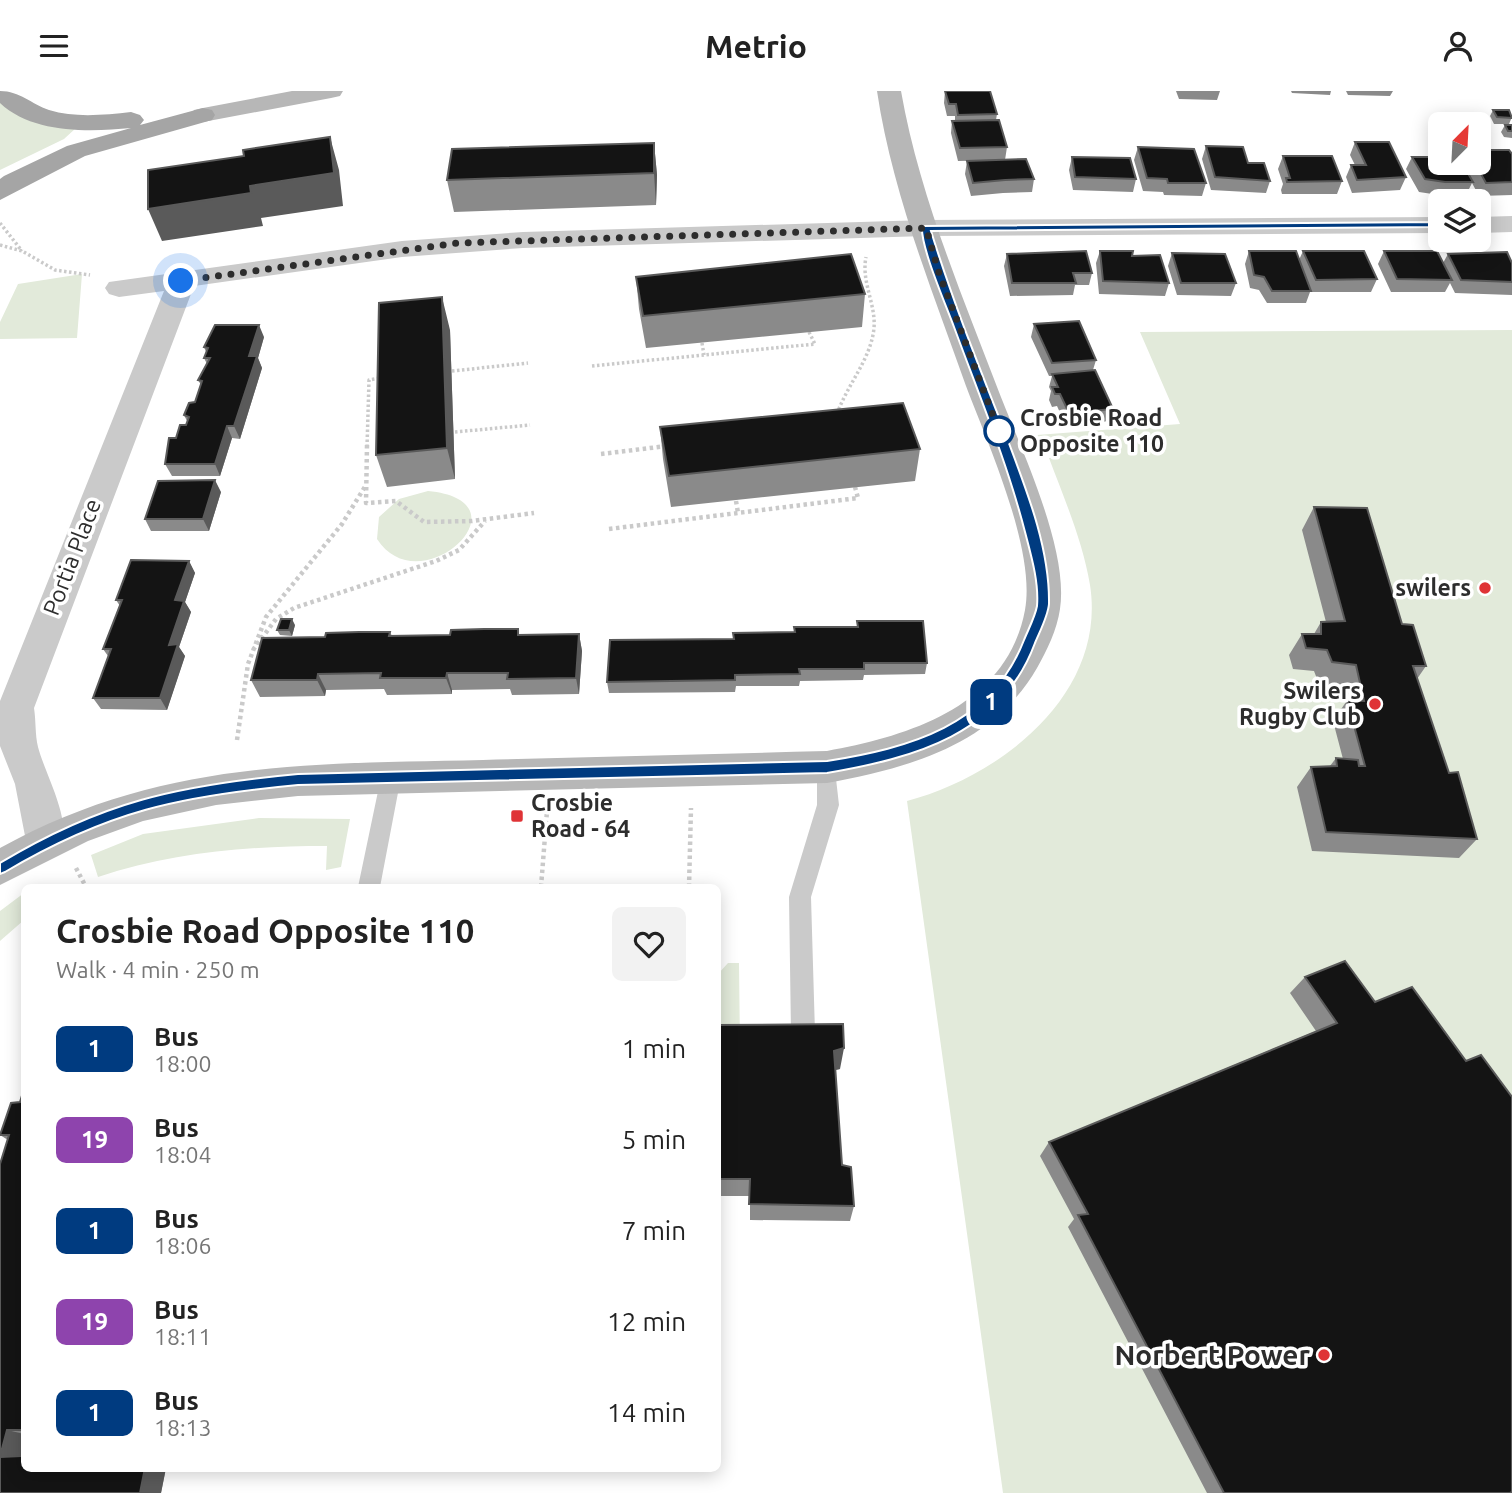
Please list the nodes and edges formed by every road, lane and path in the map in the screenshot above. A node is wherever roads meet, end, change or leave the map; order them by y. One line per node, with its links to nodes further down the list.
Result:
1 (1, 91): 4 (main road)
2 (331, 91): 4 (street)
3 (889, 91): 10 (street)
4 (203, 115): 5 (main road)
5 (0, 192)
6 (0, 223): 12 (path)
7 (1512, 224): 9 (street)
8 (1428, 225): 10 (street)
9 (1491, 225)
10 (926, 228): 14 (street); 39 (street)
11 (0, 245): 12 (path)
12 (22, 251): 15 (path)
13 (868, 255): 23 (path)
14 (181, 281): 15 (street); 43 (street, Portia Place)
15 (118, 288)
16 (809, 332): 18 (path)
17 (702, 343): 18 (path)
18 (704, 355): 20 (path)
19 (528, 363): 21 (path)
20 (592, 366)
21 (452, 371)
22 (388, 377): 27 (path)
23 (837, 416)
24 (530, 425): 25 (path)
25 (455, 432)
26 (378, 440): 27 (path)
27 (368, 441): 30 (path)
28 (676, 445): 29 (path)
29 (601, 454)
30 (367, 485): 35 (path); 37 (path)
31 (855, 487): 34 (path)
32 (736, 501): 34 (path)
33 (534, 513): 35 (path)
34 (738, 513): 36 (path)
35 (486, 519): 37 (path)
36 (609, 529)
37 (251, 654): 38 (path)
38 (237, 740)
39 (827, 767): 40 (street); 49 (lane)
40 (391, 777): 43 (street); 46 (lane)
41 (691, 808): 48 (path)
42 (547, 811): 47 (path)
43 (59, 851): 44 (street); 45 (path)
44 (0, 868)
45 (84, 884)
46 (370, 884)
47 (541, 884)
48 (688, 884)
49 (803, 1033)

